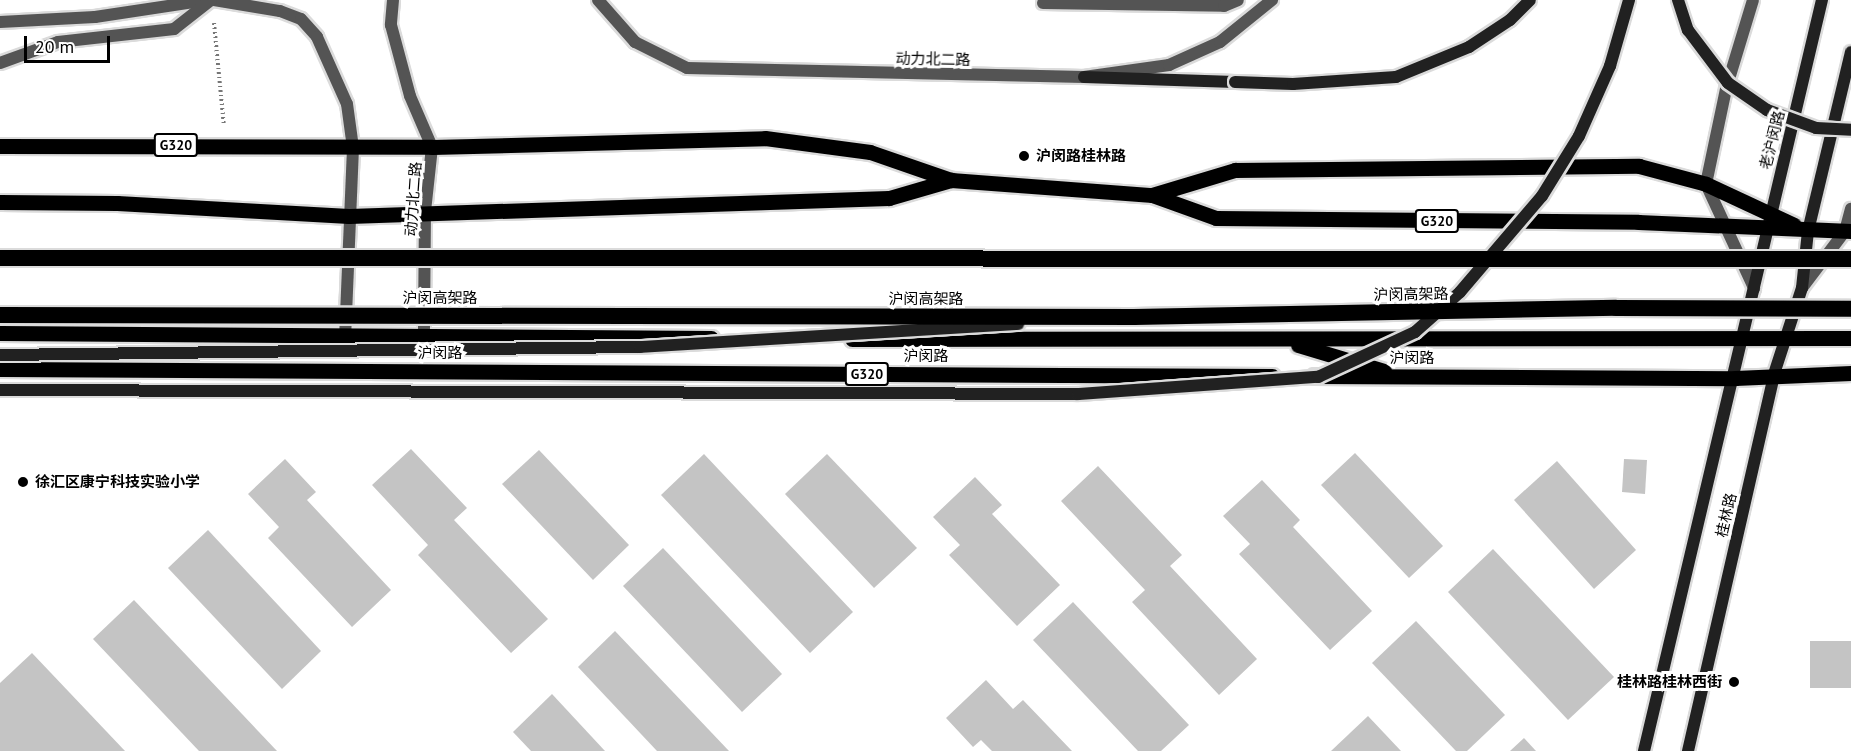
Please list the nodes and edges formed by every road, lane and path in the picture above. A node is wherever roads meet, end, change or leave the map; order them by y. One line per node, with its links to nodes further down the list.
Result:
1 (393, 0): 19 (street, 动力北二路)
2 (598, 0): 15 (street, 动力北二路)
3 (1238, 0): 11 (street)
4 (1272, 0): 15 (street, 动力北二路)
5 (1530, 0): 15 (main road, bridge)
6 (1629, 0): 52 (main road, bridge)
7 (1678, 0): 16 (main road, bridge)
8 (1754, 0): 22 (street)
9 (1822, 0): 28 (main road, 老沪闵路)
10 (212, 3): 12 (street); 14 (street); 17 (path); 20 (street)
11 (1042, 3)
12 (0, 22)
13 (1851, 52): 30 (main road)
14 (0, 63)
15 (1084, 77)
16 (1851, 130)
17 (226, 144): 18 (main road, G320); 20 (main road, G320)
18 (0, 146)
19 (432, 147): 20 (main road, G320); 21 (main road, G320); 26 (street, 动力北二路)
20 (352, 148): 27 (street)
21 (951, 180): 23 (main road, G320); 26 (main road, G320)
22 (1706, 184): 23 (main road, G320); 28 (main road, G320); 29 (street)
23 (1152, 195): 29 (main road, G320)
24 (0, 202): 27 (main road, G320)
25 (1851, 209): 31 (street)
26 (425, 211): 27 (main road, G320); 41 (street, 动力北二路)
27 (349, 216): 40 (street)
28 (1767, 222): 29 (main road, G320); 30 (main road, G320); 34 (main road, 老沪闵路)
29 (1726, 227): 34 (street)
30 (1808, 231): 31 (main road, G320); 35 (main road)
31 (1848, 231): 35 (street)
32 (0, 258): 33 (highway, bridge)
33 (1851, 260)
34 (1754, 288): 44 (main road, 桂林路)
35 (1802, 288): 42 (main road, 桂林路)
36 (1851, 309): 38 (highway, 沪闵高架路, bridge)
37 (0, 315): 38 (highway, 沪闵高架路, bridge)
38 (1134, 317): 46 (main road, bridge)
39 (0, 333): 40 (main road, 沪闵路)
40 (345, 336): 41 (main road, 沪闵路)
41 (424, 336): 45 (main road, 沪闵路)
42 (1786, 338): 43 (main road, 沪闵路); 44 (main road, 沪闵路); 49 (main road, 桂林路)
43 (1851, 338)
44 (1743, 339): 45 (main road, 沪闵路); 51 (main road, 桂林路)
45 (1284, 341): 50 (main road)
46 (0, 355)
47 (0, 369): 50 (main road, 沪闵路 / G320)
48 (1851, 373): 49 (main road, 沪闵路 / G320)
49 (1774, 374): 51 (main road, 沪闵路 / G320); 54 (main road, 桂林路)
50 (1400, 376): 51 (main road, 沪闵路 / G320)
51 (1735, 378): 53 (main road, 桂林路)
52 (0, 390)
53 (1644, 751)
54 (1688, 751)

